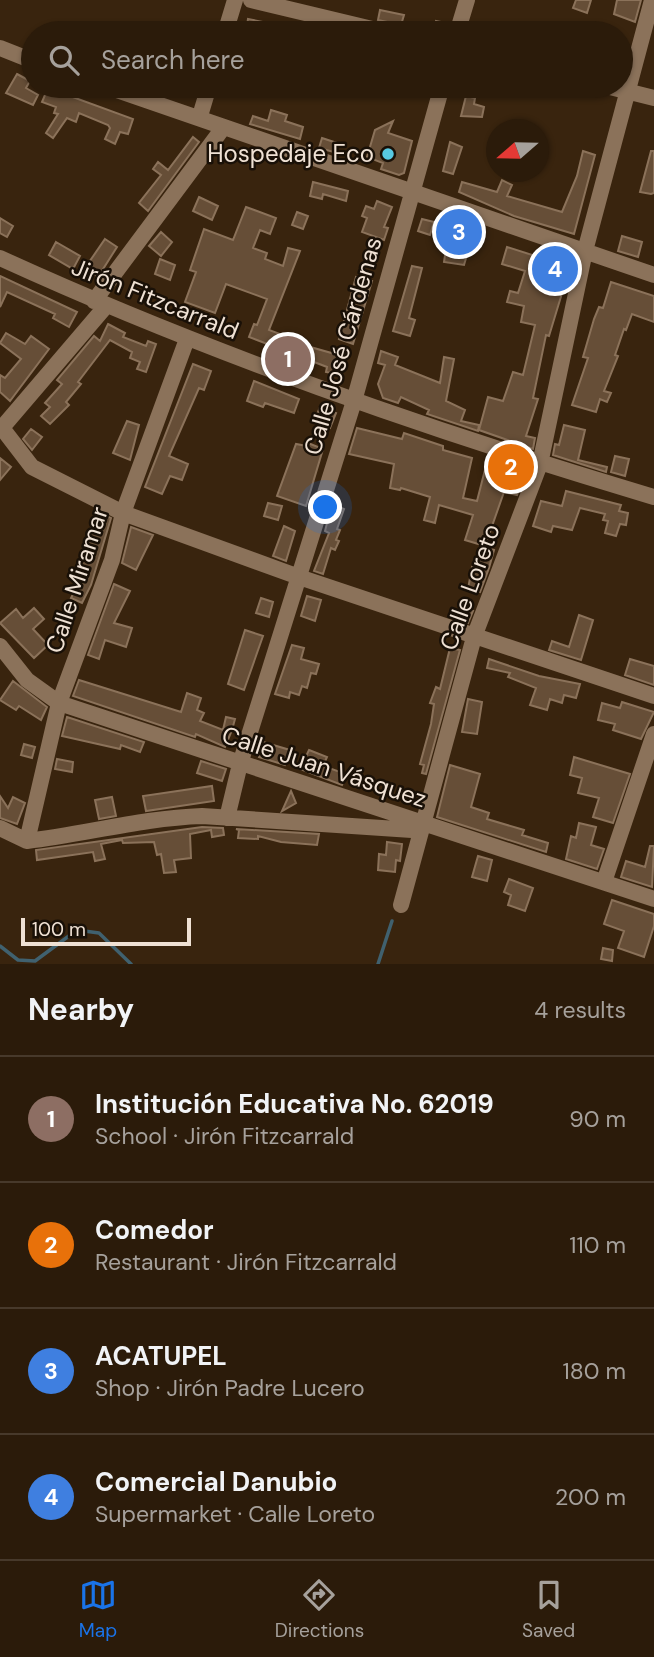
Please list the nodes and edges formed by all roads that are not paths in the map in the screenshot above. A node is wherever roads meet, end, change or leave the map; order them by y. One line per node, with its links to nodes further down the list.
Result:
1 (234, 0): 5 (street)
2 (251, 0): 6 (street)
3 (467, 0): 7 (street)
4 (652, 0): 10 (street, Calle Loreto)
5 (228, 21)
6 (339, 21)
7 (461, 21)
8 (0, 48): 9 (street)
9 (21, 56)
10 (633, 72)
11 (633, 92): 16 (street)
12 (143, 98): 17 (street)
13 (205, 98): 17 (street)
14 (438, 98): 19 (street, Calle José Cárdenas)
15 (626, 98): 20 (street, Calle Loreto)
16 (654, 98)
17 (200, 116): 18 (street)
18 (223, 128): 19 (street); 23 (street)
19 (410, 191): 20 (street); 25 (street, Calle José Cárdenas)
20 (585, 251): 22 (street); 27 (street, Calle Loreto)
21 (0, 258): 23 (street, Jirón Fitzcarrald)
22 (654, 275)
23 (100, 303): 24 (street, Jirón Fitzcarrald); 26 (street)
24 (187, 339): 25 (street, Jirón Fitzcarrald); 29 (street, Calle Miramar)
25 (354, 401): 27 (street, Jirón Fitzcarrald); 30 (street, Calle José Cárdenas)
26 (1, 429): 29 (street)
27 (540, 464): 28 (street, Jirón Fitzcarrald); 31 (street, Calle Loreto)
28 (654, 497)
29 (123, 513): 30 (street); 34 (street, Calle Miramar)
30 (299, 577): 31 (street); 36 (street, Calle José Cárdenas)
31 (474, 637): 33 (street); 38 (street, Calle Loreto)
32 (0, 646): 34 (street, Calle Juan Vásquez)
33 (654, 696)
34 (59, 703): 36 (street, Calle Juan Vásquez); 40 (street, Calle Miramar)
35 (654, 734): 41 (street)
36 (240, 764): 37 (street, Calle José Cárdenas); 38 (street, Calle Juan Vásquez)
37 (227, 818): 38 (street); 40 (street)
38 (423, 822): 41 (street, Calle Juan Vásquez); 43 (street, Calle Loreto)
39 (0, 828): 40 (street)
40 (27, 841)
41 (604, 882): 42 (street, Calle Juan Vásquez)
42 (654, 899)
43 (401, 905)

